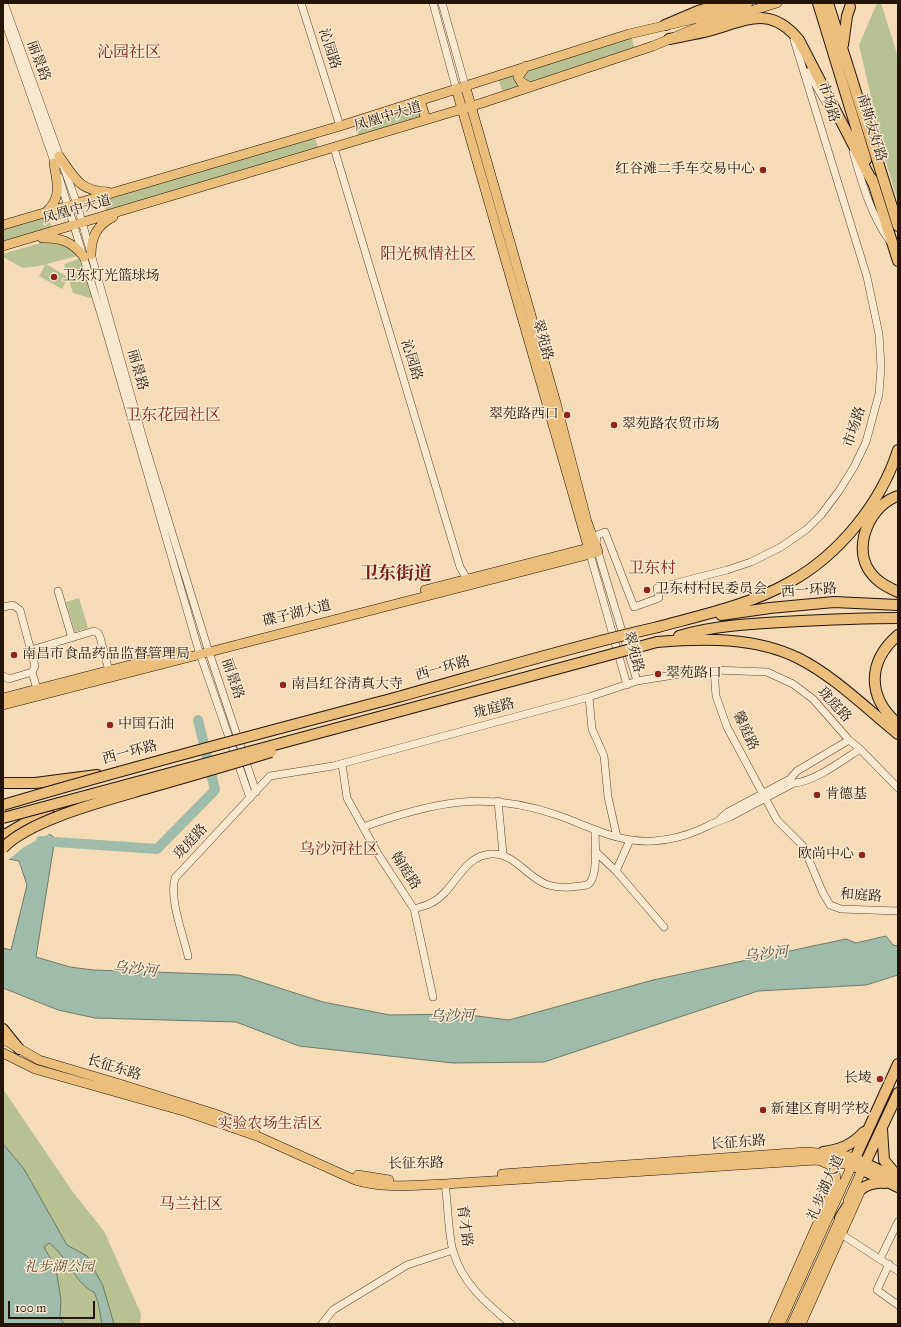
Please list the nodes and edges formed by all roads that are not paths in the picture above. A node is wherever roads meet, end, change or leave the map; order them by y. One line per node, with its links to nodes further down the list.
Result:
1 (4, 3): 25 (street, 丽景路)
2 (301, 3): 23 (street, 沁园路)
3 (433, 3): 18 (street, 翠苑路)
4 (442, 3): 17 (street, 翠苑路)
5 (724, 3): 11 (highway)
6 (748, 3): 11 (main road, 凤凰中大道)
7 (777, 3): 13 (main road, 凤凰中大道)
8 (821, 3): 14 (highway, 南斯友好路); 26 (highway, 南斯友好路)
9 (850, 7): 14 (highway)
10 (3, 16): 25 (street, 丽景路)
11 (665, 26): 16 (main road, 凤凰中大道)
12 (789, 29): 13 (highway); 15 (street, 市场路); 26 (highway)
13 (669, 39): 19 (main road, 凤凰中大道)
14 (843, 48): 33 (highway, 南斯友好路)
15 (801, 60): 36 (street); 41 (street, 市场路)
16 (526, 66): 17 (main road, 凤凰中大道); 19 (main road)
17 (465, 85): 18 (main road, 凤凰中大道); 21 (main road, 翠苑路)
18 (456, 88): 20 (main road, 凤凰中大道); 21 (main road, 翠苑路)
19 (530, 88): 21 (main road, 凤凰中大道)
20 (420, 100): 22 (main road); 23 (main road, 凤凰中大道)
21 (466, 108): 22 (main road, 凤凰中大道); 41 (main road, 翠苑路)
22 (426, 120): 24 (main road, 凤凰中大道)
23 (340, 126): 27 (main road, 凤凰中大道)
24 (334, 148): 29 (main road, 凤凰中大道); 42 (street, 沁园路)
25 (57, 160): 27 (main road); 28 (street, 丽景路); 30 (main road)
26 (874, 184): 36 (highway, 南斯友好路)
27 (118, 192): 28 (main road, 凤凰中大道)
28 (73, 205): 30 (main road, 凤凰中大道); 31 (street, 丽景路)
29 (132, 208): 31 (main road, 凤凰中大道); 37 (main road)
30 (44, 213): 32 (main road, 凤凰中大道)
31 (78, 224): 34 (main road, 凤凰中大道); 37 (street, 丽景路)
32 (3, 225)
33 (898, 226)
34 (27, 239): 35 (main road, 凤凰中大道); 37 (main road)
35 (3, 246)
36 (893, 246): 38 (highway, 南斯友好路)
37 (88, 256): 53 (street, 丽景路)
38 (898, 261)
39 (898, 450): 48 (highway)
40 (898, 496): 44 (highway)
41 (593, 550): 42 (main road, 碟子湖大道); 53 (main road, 碟子湖大道); 58 (street, 翠苑路); 59 (street, 翠苑路)
42 (467, 579): 53 (main road, 碟子湖大道)
43 (58, 591): 50 (street)
44 (898, 592)
45 (898, 605): 48 (highway, 西一环路)
46 (3, 607): 52 (street)
47 (898, 618): 51 (highway, 西一环路)
48 (658, 627): 70 (highway, 西一环路, bridge)
49 (898, 635): 64 (highway)
50 (72, 638): 52 (street); 55 (street)
51 (657, 642): 65 (highway, 西一环路, bridge); 66 (highway)
52 (31, 650): 56 (street)
53 (203, 650): 55 (main road, 碟子湖大道); 63 (main road, 碟子湖大道); 73 (street, 丽景路); 75 (street, 丽景路)
54 (714, 670): 58 (street, 珑庭路); 67 (street, 珑庭路); 74 (street, 馨庭路)
55 (109, 671): 60 (main road, 碟子湖大道)
56 (32, 672): 57 (street); 60 (street)
57 (3, 676)
58 (637, 682): 59 (street, 珑庭路)
59 (627, 685): 62 (street, 珑庭路)
60 (37, 690): 61 (main road, 碟子湖大道)
61 (3, 698)
62 (589, 698): 69 (street, 珑庭路); 83 (street)
63 (3, 706)
64 (898, 724)
65 (333, 729): 78 (highway, bridge); 79 (highway, 西一环路, bridge)
66 (898, 734)
67 (849, 740): 68 (street, 珑庭路); 74 (street)
68 (860, 749): 72 (street, 珑庭路); 74 (street)
69 (342, 764): 73 (street, 珑庭路); 80 (street, 翰庭路)
70 (105, 774): 71 (highway); 77 (highway, 西一环路, bridge)
71 (3, 783)
72 (898, 788)
73 (256, 792): 75 (street, 珑庭路)
74 (764, 796): 84 (street); 90 (street, 和庭路)
75 (250, 798): 92 (street, 珑庭路)
76 (498, 802): 80 (street); 81 (street); 87 (street)
77 (3, 805)
78 (84, 807): 82 (highway, bridge); 85 (highway, bridge)
79 (3, 818)
80 (363, 826): 89 (street, 翰庭路)
81 (595, 831): 83 (street); 86 (street)
82 (3, 836)
83 (617, 837): 84 (street)
84 (630, 840): 88 (street)
85 (3, 848)
86 (595, 851): 87 (street); 88 (street)
87 (503, 854): 89 (street)
88 (616, 871): 91 (street)
89 (414, 909): 93 (street, 翰庭路)
90 (898, 911)
91 (664, 927)
92 (188, 956)
93 (433, 997)
94 (3, 1029): 96 (highway)
95 (3, 1039): 96 (main road, 长征东路)
96 (19, 1049): 102 (main road, 长征东路)
97 (3, 1053): 108 (main road, 长征东路)
98 (898, 1064): 100 (highway, 礼步湖大道)
99 (898, 1093): 101 (highway, 礼步湖大道)
100 (869, 1126): 102 (highway); 104 (highway, 礼步湖大道)
101 (882, 1127): 105 (highway, 礼步湖大道); 107 (highway)
102 (823, 1152): 104 (main road, 长征东路)
103 (816, 1160): 104 (main road, 长征东路); 106 (main road); 108 (main road, 长征东路)
104 (853, 1162): 105 (highway); 110 (main road, 礼步湖大道)
105 (863, 1166): 107 (highway); 111 (main road, 礼步湖大道)
106 (836, 1182): 110 (main road); 121 (main road)
107 (896, 1182): 109 (highway)
108 (446, 1184): 114 (street, 育才路)
109 (863, 1187): 111 (highway); 113 (main road)
110 (830, 1212): 122 (main road, 礼步湖大道)
111 (840, 1218): 123 (main road, 礼步湖大道)
112 (898, 1222): 115 (street)
113 (841, 1234): 115 (street); 124 (main road)
114 (453, 1250): 119 (street); 120 (street, 育才路)
115 (880, 1259): 116 (street)
116 (889, 1264): 117 (street); 118 (street)
117 (898, 1270)
118 (898, 1305)
119 (322, 1324)
120 (511, 1324)
121 (773, 1324)
122 (780, 1324)
123 (792, 1324)
124 (801, 1324)

